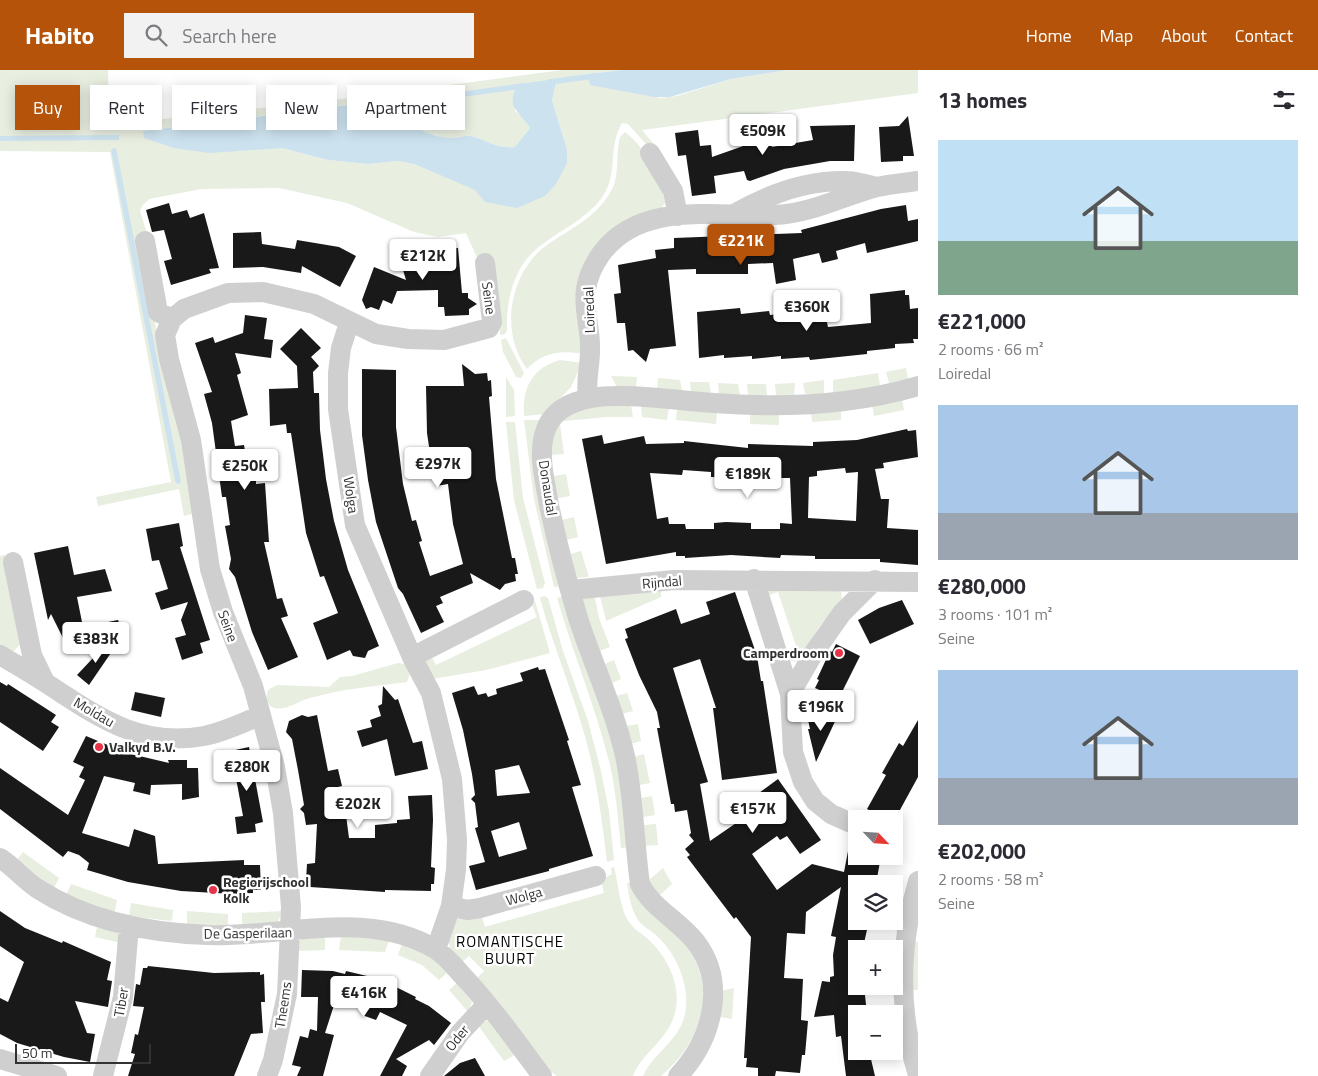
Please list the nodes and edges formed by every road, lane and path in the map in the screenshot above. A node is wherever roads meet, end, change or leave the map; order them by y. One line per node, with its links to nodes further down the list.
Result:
1 (650, 153): 3 (street)
2 (918, 181): 3 (street, Loiredal)
3 (678, 216): 9 (street, Loiredal)
4 (145, 241): 6 (street)
5 (485, 263): 7 (street, Seine)
6 (172, 319): 7 (street, Seine); 20 (street, Seine)
7 (349, 323): 17 (street, Wolga)
8 (918, 386): 9 (street, Donaudal)
9 (588, 398): 14 (street, Donaudal)
10 (13, 562): 18 (street)
11 (754, 579): 12 (street, Rijndal); 14 (street, Rijndal); 19 (street)
12 (875, 580): 13 (street, Rijndal); 19 (street)
13 (918, 582)
14 (571, 590): 37 (street, Donaudal)
15 (524, 600): 17 (street)
16 (0, 655): 18 (street, Moldau)
17 (412, 657): 25 (street, Wolga)
18 (45, 682): 20 (street, Moldau)
19 (790, 694): 21 (street)
20 (261, 715): 27 (street, Seine)
21 (848, 822)
22 (0, 858): 26 (street, De Gasperilaan)
23 (596, 876): 25 (street, Wolga)
24 (918, 882): 31 (street)
25 (451, 906): 28 (street, Wolga)
26 (129, 926): 27 (street, De Gasperilaan); 33 (street, Tiber)
27 (288, 932): 28 (street, De Gasperilaan); 34 (street, Theems)
28 (436, 949): 29 (street, De Gasperilaan)
29 (487, 1004): 35 (street, Oder); 36 (street, De Gasperilaan)
30 (0, 1059): 32 (street)
31 (918, 1075)
32 (57, 1076)
33 (103, 1076)
34 (267, 1076)
35 (430, 1076)
36 (542, 1076)
37 (678, 1076)

